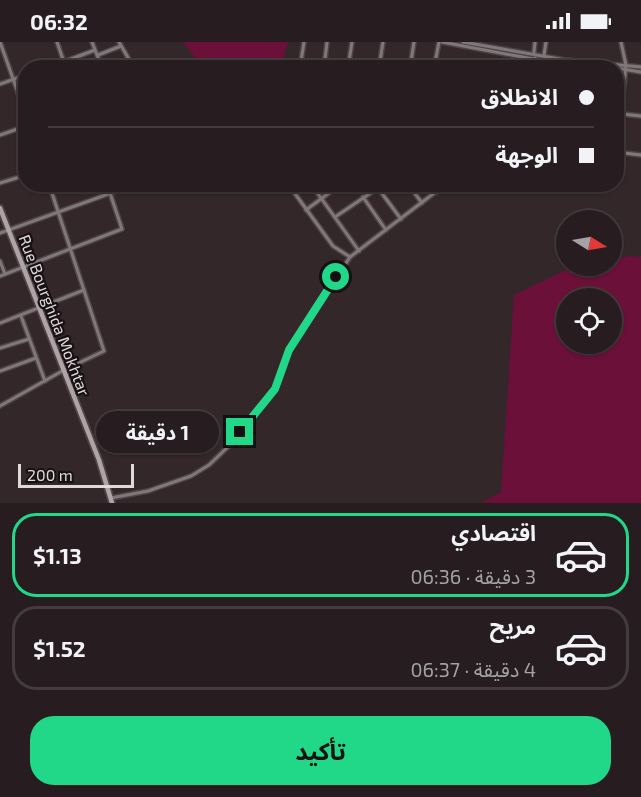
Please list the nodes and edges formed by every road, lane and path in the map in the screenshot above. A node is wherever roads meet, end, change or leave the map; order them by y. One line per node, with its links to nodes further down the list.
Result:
1 (0, 42): 36 (street)
2 (57, 42): 20 (street)
3 (92, 42): 16 (street)
4 (119, 42): 15 (street)
5 (304, 42): 24 (street)
6 (327, 42): 25 (street)
7 (352, 42): 26 (street)
8 (383, 42): 27 (street)
9 (414, 42): 28 (street)
10 (440, 42): 19 (street); 29 (street)
11 (463, 42): 17 (street)
12 (535, 42): 17 (street)
13 (546, 42): 18 (street)
14 (621, 42): 32 (street)
15 (121, 46): 16 (street); 23 (street)
16 (96, 53): 21 (street); 22 (street)
17 (534, 53): 18 (street)
18 (544, 55): 31 (street)
19 (535, 58): 30 (street)
20 (64, 60)
21 (68, 60)
22 (99, 60)
23 (129, 60)
24 (301, 60)
25 (325, 60)
26 (349, 60)
27 (380, 60)
28 (411, 60)
29 (436, 60)
30 (541, 60)
31 (571, 60)
32 (626, 67): 33 (street); 34 (street); 38 (street)
33 (641, 67)
34 (641, 72)
35 (18, 77): 36 (street)
36 (13, 79): 37 (street); 39 (street)
37 (0, 84)
38 (624, 90)
39 (18, 93)
40 (624, 114): 41 (street)
41 (641, 116)
42 (18, 129): 43 (street)
43 (0, 135)
44 (624, 153): 45 (street)
45 (641, 155)
46 (18, 177): 47 (street)
47 (0, 183)
48 (52, 192): 63 (street)
49 (115, 192): 57 (street)
50 (294, 192): 62 (street)
51 (317, 192): 58 (street)
52 (330, 192): 58 (street)
53 (370, 192): 59 (street)
54 (381, 192): 65 (street)
55 (414, 192): 60 (street)
56 (437, 192): 60 (street)
57 (110, 194): 63 (street); 69 (street)
58 (321, 198): 62 (street); 64 (street)
59 (363, 198): 64 (street); 67 (street)
60 (422, 203): 65 (street)
61 (0, 208): 66 (main road, Rue Bourghida Mokhtar)
62 (306, 210): 71 (street)
63 (58, 212): 66 (street); 69 (street)
64 (335, 217): 70 (street)
65 (401, 219): 67 (street)
66 (9, 230): 68 (street); 73 (main road, Rue Bourghida Mokhtar)
67 (386, 230): 70 (street)
68 (0, 233)
69 (70, 249): 73 (street); 76 (street)
70 (358, 251): 71 (street)
71 (350, 257): 87 (street)
72 (0, 261): 74 (street)
73 (24, 267): 74 (street); 77 (main road, Rue Bourghida Mokhtar)
74 (5, 274): 75 (street)
75 (0, 276)
76 (84, 290): 77 (street); 83 (street)
77 (40, 308): 78 (street); 83 (main road, Rue Bourghida Mokhtar)
78 (21, 316): 79 (street); 80 (street)
79 (0, 323)
80 (29, 339): 81 (street); 82 (street)
81 (0, 348)
82 (36, 358): 84 (street); 85 (street)
83 (64, 370): 85 (street); 87 (main road, Rue Bourghida Mokhtar)
84 (0, 371)
85 (45, 381): 86 (street)
86 (0, 406)
87 (111, 501)

